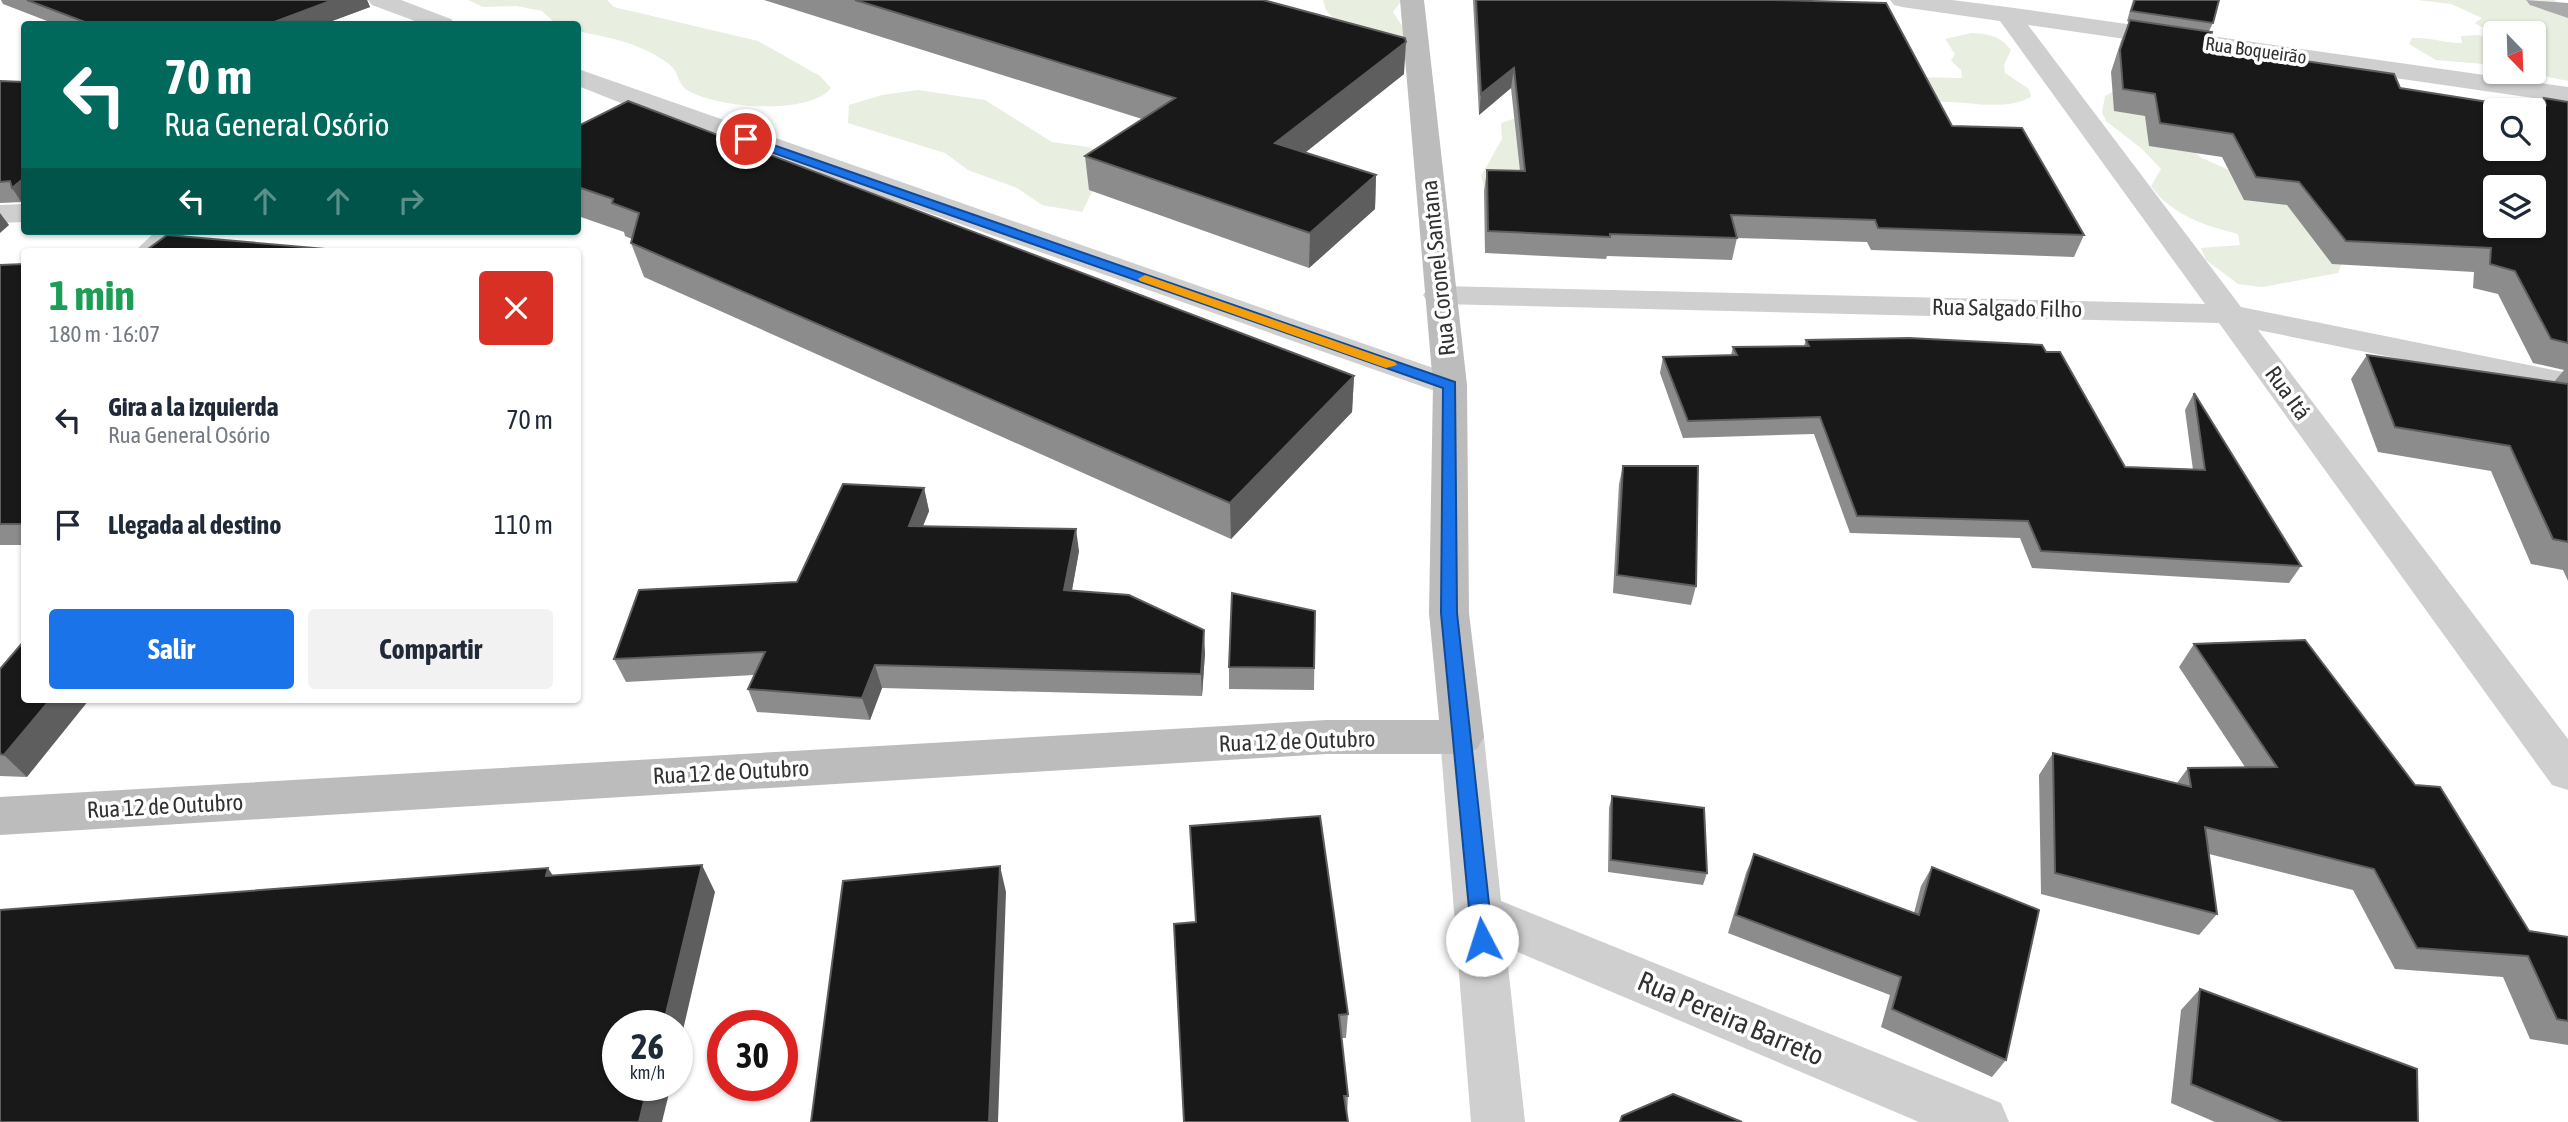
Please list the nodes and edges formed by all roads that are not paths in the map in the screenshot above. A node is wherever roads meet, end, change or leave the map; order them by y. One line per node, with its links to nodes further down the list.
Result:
1 (380, 0): 7 (street)
2 (1412, 0): 14 (main road, Rua Coronel Santana)
3 (1902, 0): 6 (street, Rua Boqueirão)
4 (2538, 0): 5 (main road)
5 (2568, 11)
6 (2007, 13): 9 (street, Rua Boqueirão); 15 (street, Rua Itá)
7 (435, 21)
8 (581, 78): 17 (street)
9 (2568, 95)
10 (21, 213): 11 (street)
11 (0, 214)
12 (169, 235): 13 (street)
13 (154, 248)
14 (1440, 295): 15 (street, Rua Salgado Filho); 17 (main road, Rua Coronel Santana)
15 (2229, 314): 16 (street, Rua Salgado Filho); 19 (street, Rua Itá)
16 (2568, 383)
17 (1450, 385): 18 (main road, Rua Coronel Santana)
18 (1462, 737): 20 (main road, Rua 12 de Outubro); 21 (street, Rua Coronel Santana)
19 (2568, 772)
20 (0, 816)
21 (1480, 914): 22 (street, Rua Coronel Santana); 23 (street, Rua Pereira Barreto)
22 (1499, 1122)
23 (1982, 1122)

